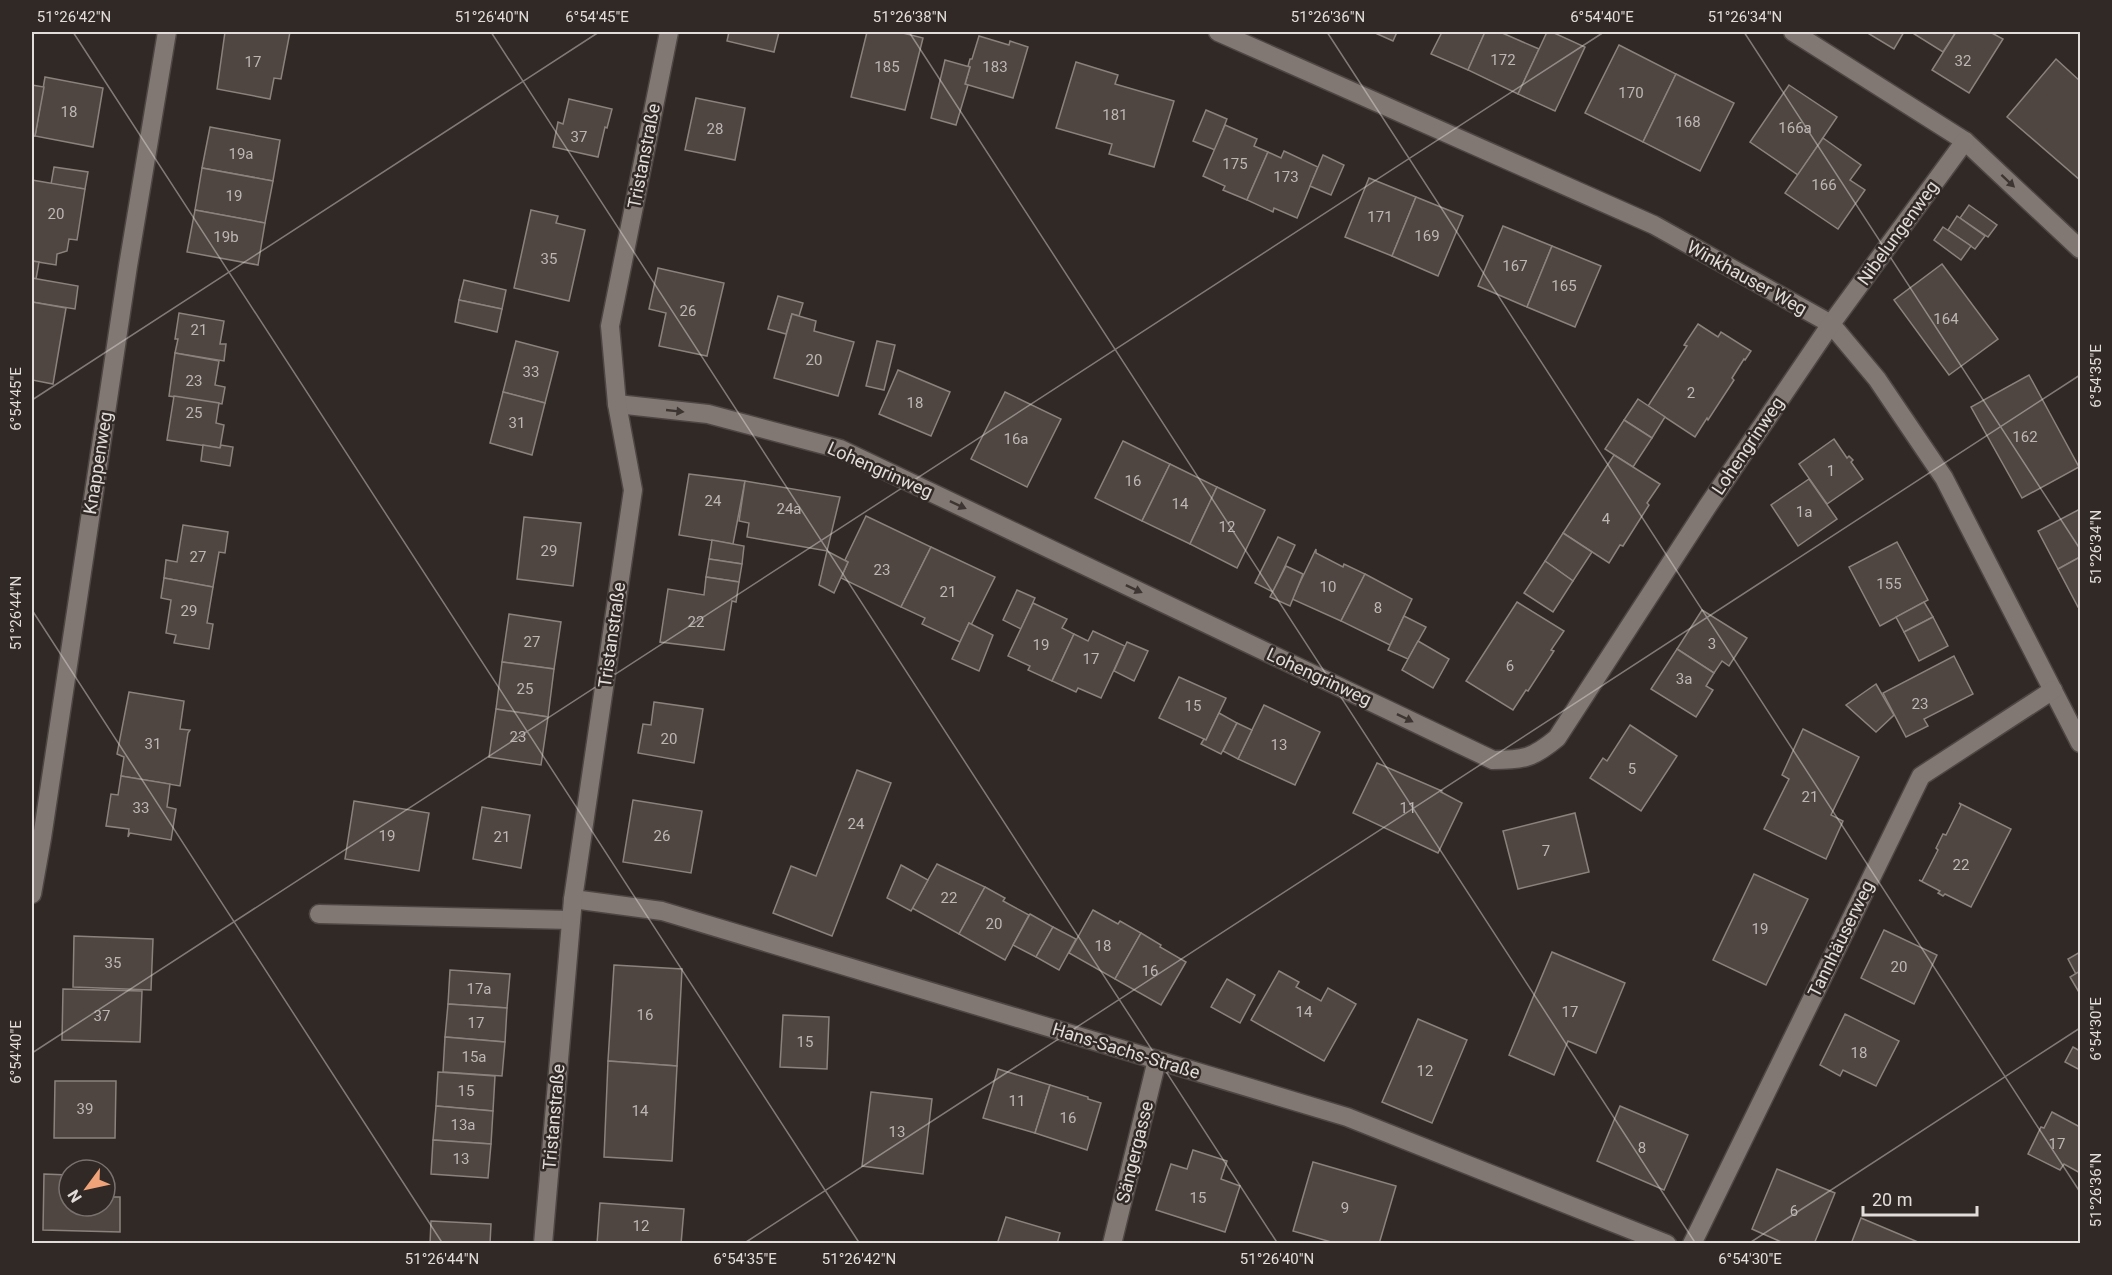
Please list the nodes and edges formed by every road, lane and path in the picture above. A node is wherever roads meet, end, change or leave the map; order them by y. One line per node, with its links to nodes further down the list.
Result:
1 (167, 32): 11 (street, Knappenweg)
2 (669, 32): 8 (street, Tristanstraße)
3 (1218, 32): 7 (street, Winkhauser Weg)
4 (1793, 32): 5 (street)
5 (1965, 141): 6 (street, one-way to 6); 7 (street, Nibelungenweg)
6 (2080, 249)
7 (1831, 324): 8 (street, Lohengrinweg, one-way to 7); 9 (street, Winkhauser Weg)
8 (617, 404): 12 (street, Tristanstraße)
9 (2053, 690): 10 (street, Winkhauser Weg); 19 (street, Tannhäuserweg)
10 (2080, 743)
11 (32, 894)
12 (573, 899): 14 (street, Tristanstraße); 15 (street, Hans-Sachs-Straße)
13 (319, 914): 14 (street)
14 (571, 920): 16 (street, Tristanstraße)
15 (1157, 1060): 17 (street, Sängergasse); 18 (street, Hans-Sachs-Straße)
16 (543, 1244)
17 (1112, 1244)
18 (1667, 1244)
19 (1692, 1244)

